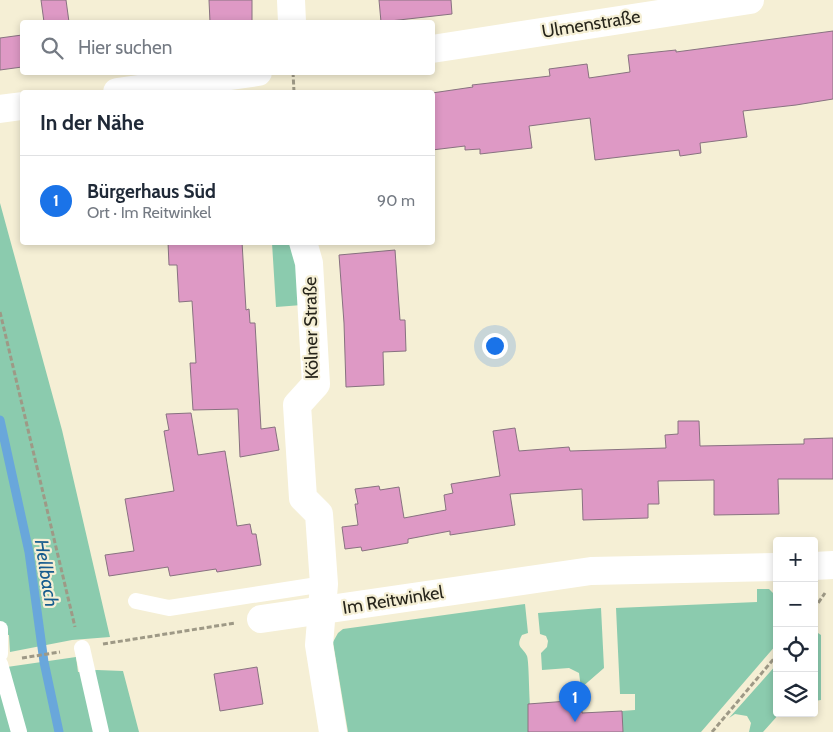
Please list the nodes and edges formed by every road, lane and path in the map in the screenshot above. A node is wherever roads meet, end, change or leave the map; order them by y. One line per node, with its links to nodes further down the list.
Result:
1 (291, 0): 3 (street)
2 (734, 1): 4 (street, Ulmenstraße)
3 (292, 20)
4 (435, 49)
5 (237, 75): 7 (street)
6 (293, 75): 8 (path)
7 (131, 90)
8 (294, 90)
9 (20, 106): 10 (street)
10 (0, 109)
11 (304, 245): 16 (street, Kölner Straße)
12 (0, 312): 21 (path)
13 (833, 565): 15 (street)
14 (773, 566): 18 (street, Im Reitwinkel)
15 (818, 566)
16 (324, 584): 17 (lane); 18 (street, Kölner Straße)
17 (136, 601)
18 (321, 611): 19 (street, Im Reitwinkel); 28 (street, Kölner Straße)
19 (261, 619): 21 (path)
20 (0, 629): 22 (lane)
21 (78, 649): 23 (path); 27 (lane)
22 (0, 654)
23 (21, 659)
24 (773, 660): 29 (path)
25 (0, 664): 26 (lane)
26 (19, 732)
27 (101, 732)
28 (333, 732)
29 (712, 732)

